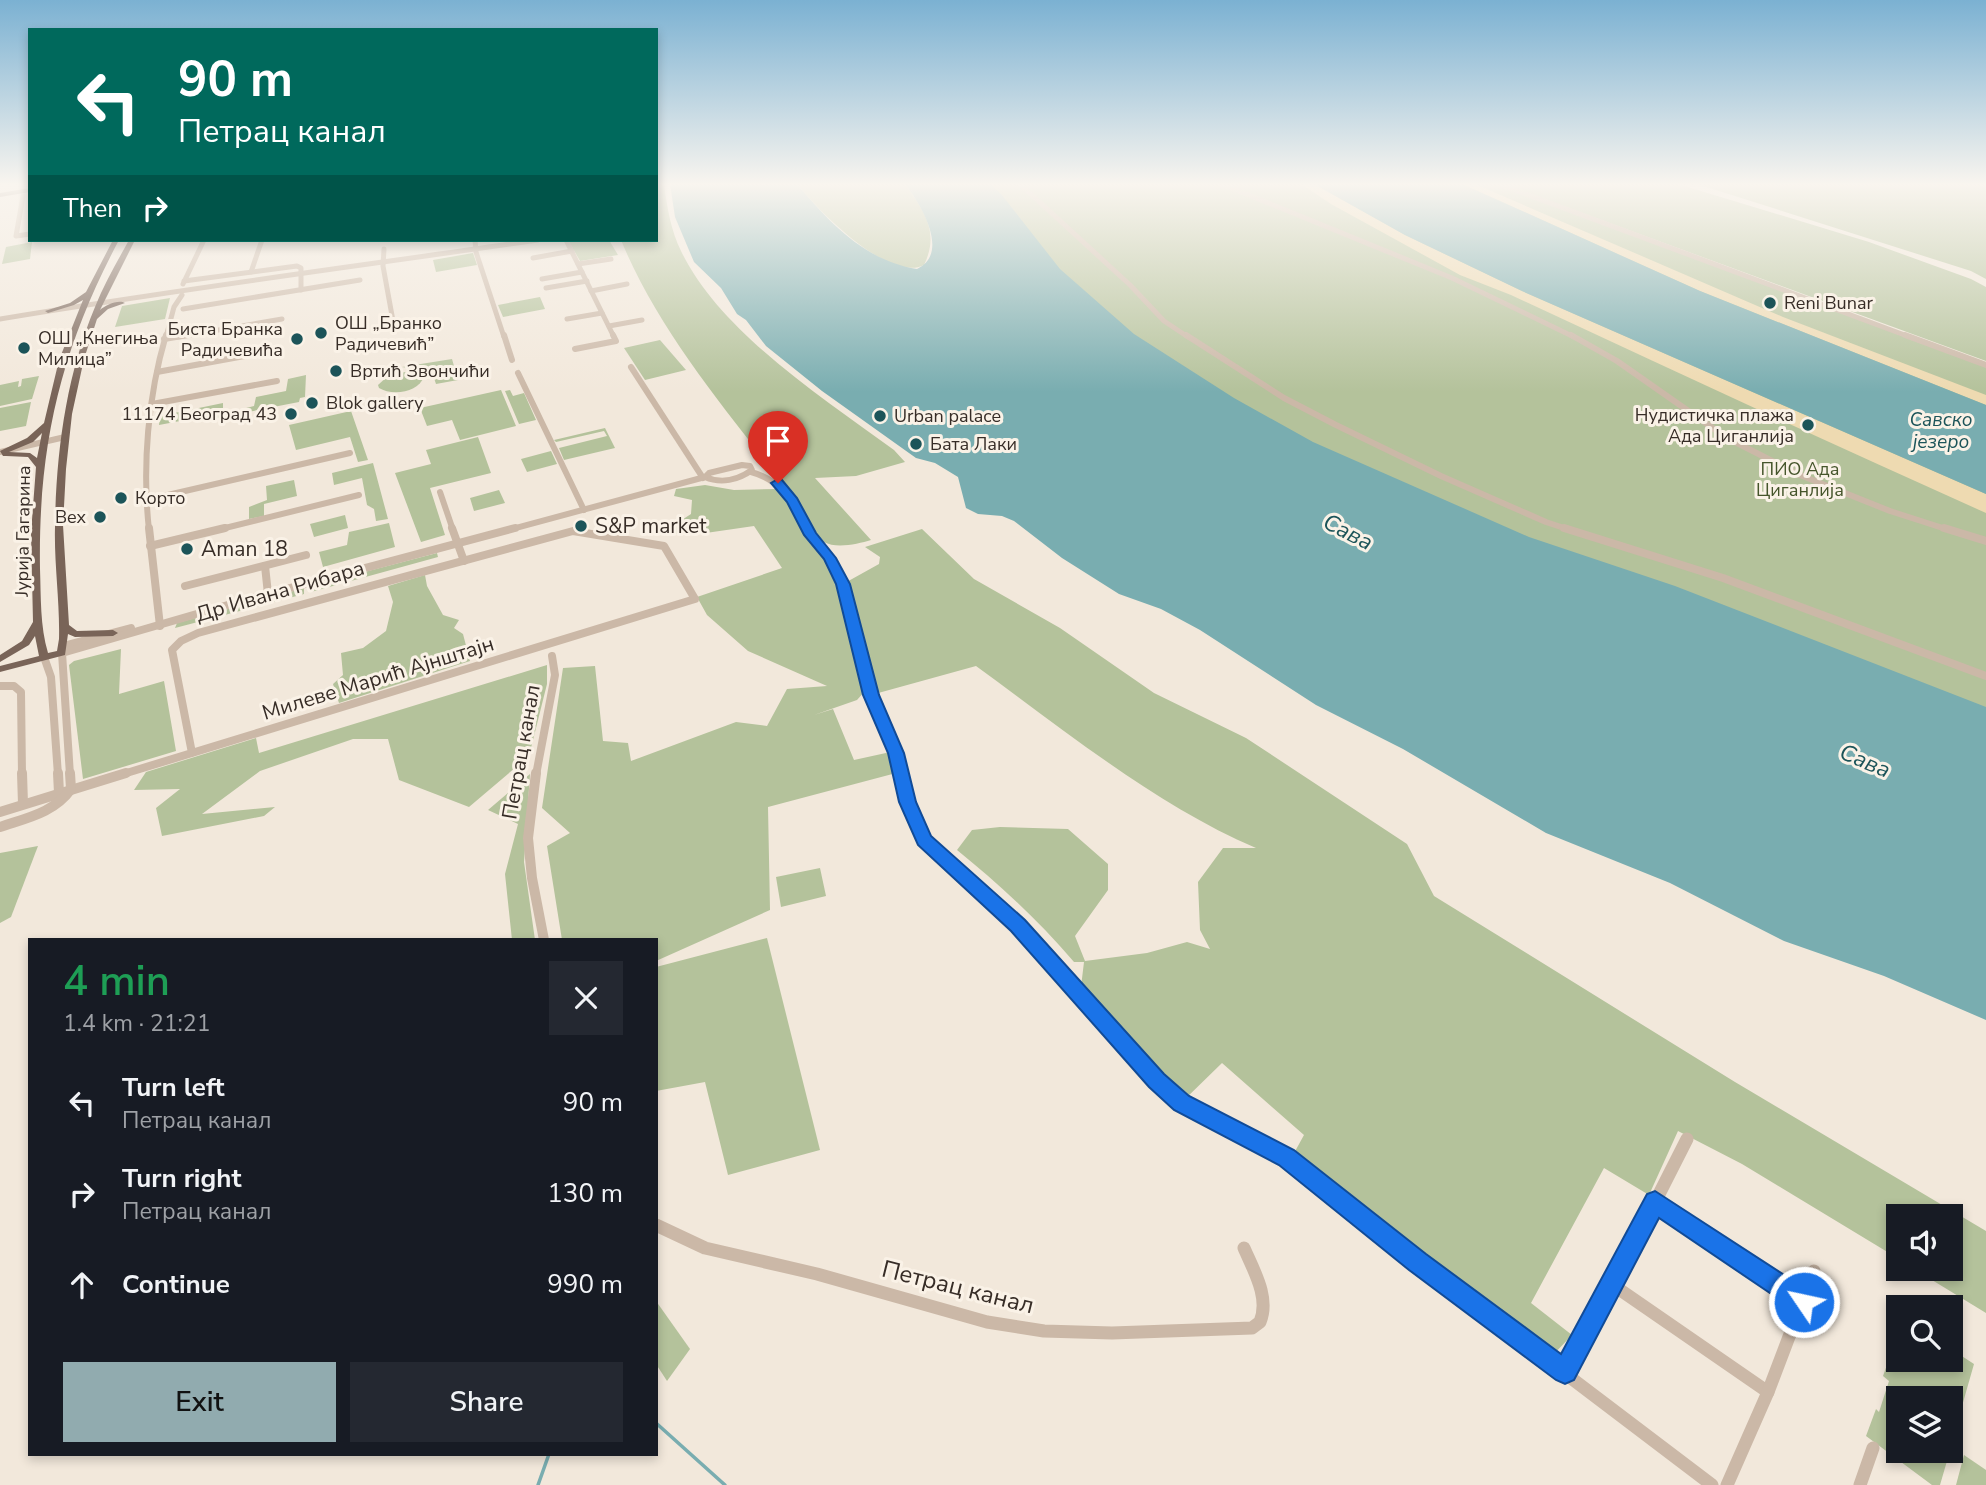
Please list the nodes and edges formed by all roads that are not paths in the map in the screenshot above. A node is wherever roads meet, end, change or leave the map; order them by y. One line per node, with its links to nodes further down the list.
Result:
1 (110, 253): 29 (main road, Јурија Гагарина)
2 (125, 253): 30 (main road, Јурија Гагарина)
3 (198, 253): 28 (street)
4 (257, 253): 17 (street)
5 (384, 253): 15 (street)
6 (447, 253): 15 (street)
7 (476, 253): 49 (street)
8 (559, 253): 13 (street)
9 (573, 253): 16 (street)
10 (1095, 253): 86 (street)
11 (1392, 253): 67 (street)
12 (1685, 253): 50 (street)
13 (533, 258)
14 (611, 259): 16 (street)
15 (383, 263): 19 (street); 43 (street)
16 (578, 264): 18 (street)
17 (251, 272): 19 (street); 28 (street)
18 (582, 272): 20 (street); 22 (street)
19 (301, 275): 23 (street); 26 (street)
20 (542, 279)
21 (360, 280): 26 (street)
22 (587, 281): 25 (street); 27 (street)
23 (248, 282): 28 (street); 31 (street)
24 (627, 284): 27 (street)
25 (546, 288)
26 (301, 290): 31 (street)
27 (591, 291): 37 (street)
28 (180, 292): 32 (street); 46 (street)
29 (87, 294): 34 (main road, Јурија Гагарина); 36 (main road)
30 (103, 295): 32 (main road); 33 (main road, Јурија Гагарина)
31 (249, 298): 35 (street)
32 (123, 301): 33 (street); 41 (main road)
33 (99, 305): 34 (street); 41 (main road, Јурија Гагарина)
34 (81, 307): 36 (street); 44 (main road, Јурија Гагарина)
35 (183, 309)
36 (47, 312): 40 (street); 44 (main road)
37 (602, 313): 39 (street); 45 (street)
38 (282, 319): 46 (street)
39 (566, 319)
40 (0, 320)
41 (93, 320): 57 (main road, Јурија Гагарина)
42 (642, 320): 45 (street)
43 (393, 321)
44 (75, 323): 56 (main road, Јурија Гагарина)
45 (609, 326): 47 (street)
46 (164, 340): 52 (street)
47 (575, 349)
48 (272, 351): 52 (street)
49 (512, 360)
50 (1986, 365)
51 (631, 367): 62 (street)
52 (157, 372): 55 (street)
53 (519, 373): 66 (street)
54 (277, 381): 55 (street)
55 (152, 404): 65 (street)
56 (47, 423): 58 (main road, Јурија Гагарина); 59 (main road)
57 (64, 439): 58 (street); 79 (main road, Јурија Гагарина)
58 (43, 444): 59 (street); 61 (main road, Јурија Гагарина)
59 (2, 453): 61 (main road)
60 (350, 453): 65 (street)
61 (40, 466): 77 (main road, Јурија Гагарина)
62 (704, 477): 66 (street, Др Ивана Рибара); 102 (street, Др Ивана Рибара)
63 (440, 492): 68 (street)
64 (359, 495): 69 (street)
65 (146, 500): 69 (street)
66 (584, 510): 68 (street, Др Ивана Рибара)
67 (1986, 541)
68 (458, 543): 71 (street); 74 (street, Др Ивана Рибара)
69 (150, 546): 78 (street)
70 (306, 555): 72 (street)
71 (464, 561): 75 (street, Др Ивана Рибара); 88 (street, Др Ивана Рибара)
72 (265, 566): 73 (street); 74 (street)
73 (184, 586)
74 (268, 594): 76 (street, Др Ивана Рибара)
75 (695, 599): 88 (street, Милеве Марић Ајнштајн)
76 (245, 600): 78 (street, Др Ивана Рибара)
77 (38, 622): 82 (main road, Јурија Гагарина); 84 (main road)
78 (160, 623): 80 (street, Др Ивана Рибара); 81 (street, Др Ивана Рибара)
79 (63, 625): 80 (main road); 81 (main road, Јурија Гагарина)
80 (113, 632): 81 (street, Др Ивана Рибара)
81 (62, 649): 82 (main road, Др Ивана Рибара); 89 (street, Јурија Гагарина)
82 (43, 654): 84 (main road, Др Ивана Рибара); 85 (main road, Др Ивана Рибара); 90 (street, Јурија Гагарина)
83 (552, 656): 94 (street, Петрац канал)
84 (0, 660)
85 (0, 669)
86 (1986, 676)
87 (0, 686): 91 (street)
88 (192, 753): 89 (street, Милеве Марић Ајнштајн)
89 (71, 789): 90 (street)
90 (62, 796): 91 (street); 93 (street)
91 (23, 804): 92 (street)
92 (0, 812)
93 (0, 827)
94 (544, 938)
95 (1687, 1139): 96 (street)
96 (1655, 1202): 100 (street); 101 (street)
97 (658, 1226): 98 (street, Петрац канал)
98 (1244, 1248)
99 (1814, 1271): 101 (street)
100 (1614, 1285): 102 (street); 103 (street)
101 (1804, 1302): 103 (street)
102 (1565, 1372): 105 (street)
103 (1768, 1392): 106 (street)
104 (1873, 1448): 107 (street)
105 (1712, 1485)
106 (1727, 1485)
107 (1860, 1485)

